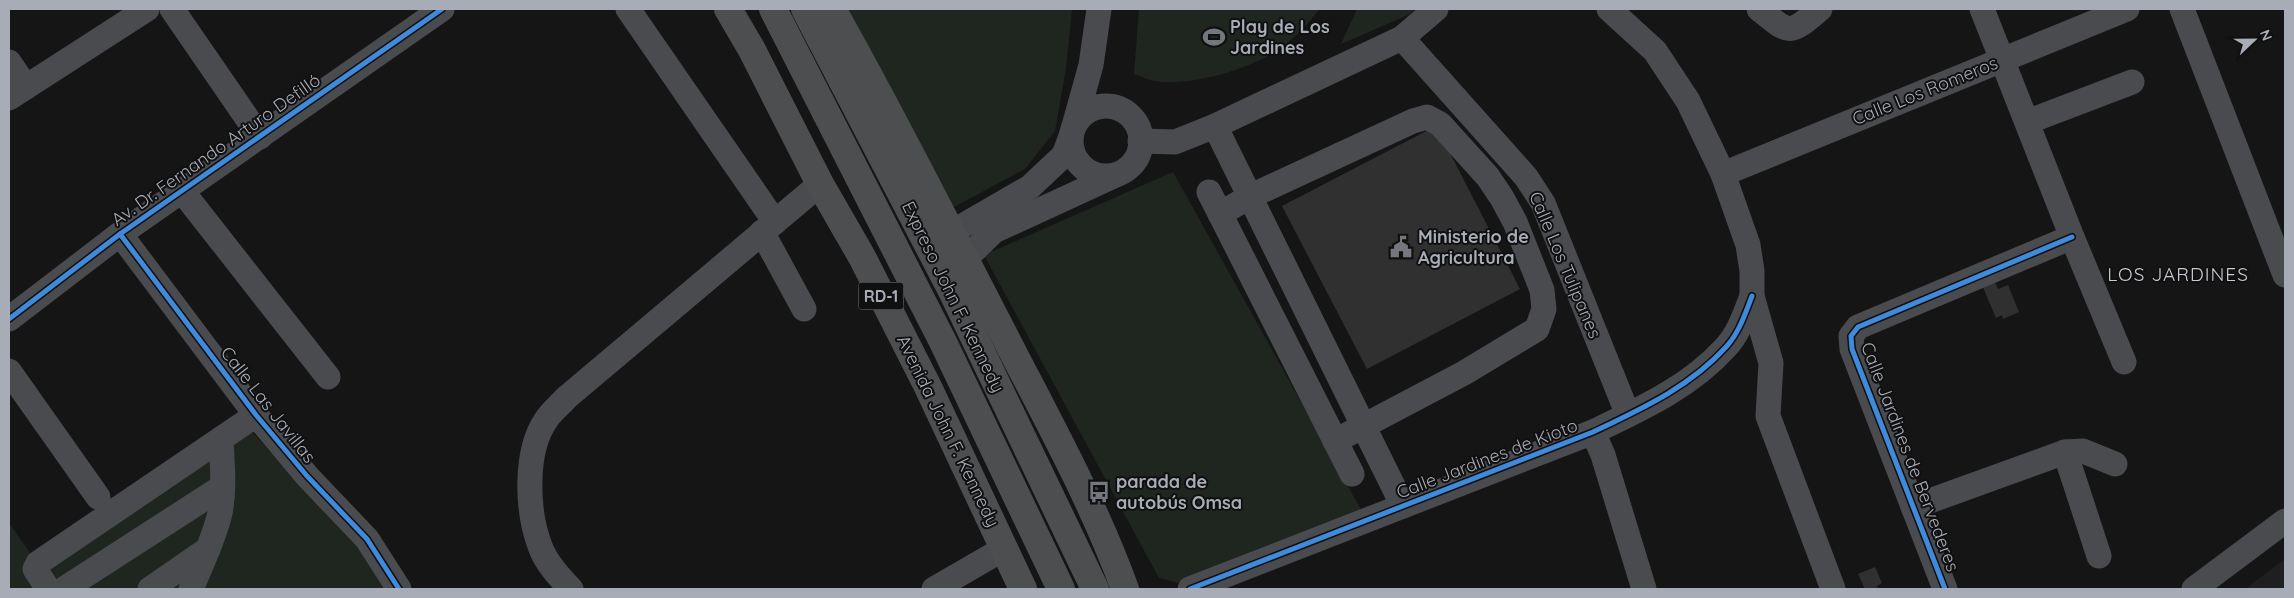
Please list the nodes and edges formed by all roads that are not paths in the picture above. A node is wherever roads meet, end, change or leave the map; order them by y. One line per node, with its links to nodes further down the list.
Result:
1 (147, 9): 22 (street)
2 (172, 9): 27 (street)
3 (442, 9): 27 (street, Av. Dr. Fernando Arturo Defilló)
4 (628, 9): 36 (street)
5 (728, 9): 31 (main road, Avenida John F. Kennedy / RD-1)
6 (773, 9): 73 (main road, Expreso John F. Kennedy / RD-1)
7 (805, 9): 74 (main road, Expreso John F. Kennedy)
8 (832, 9): 37 (main road)
9 (1099, 9): 20 (street)
10 (1436, 9): 17 (street)
11 (1609, 9): 30 (street)
12 (1760, 9): 13 (street)
13 (1820, 9)
14 (1982, 9): 18 (street)
15 (2127, 9): 18 (street, Calle Los Romeros)
16 (2182, 9): 41 (street)
17 (1402, 38): 25 (street); 48 (street, Calle Los Tulipanes)
18 (2003, 59): 24 (street); 30 (street, Calle Los Romeros)
19 (9, 62): 22 (street)
20 (1091, 65): 23 (street); 26 (street)
21 (2132, 82): 24 (street)
22 (17, 92)
23 (1119, 109): 26 (street); 28 (street)
24 (2027, 122): 39 (street)
25 (1214, 126): 28 (street); 34 (street)
26 (1073, 131): 29 (street); 37 (street)
27 (260, 137): 32 (street, Av. Dr. Fernando Arturo Defilló)
28 (1140, 141): 29 (street)
29 (1119, 174): 40 (street)
30 (1723, 174): 42 (street)
31 (820, 184): 36 (street); 62 (main road, Avenida John F. Kennedy / RD-1)
32 (182, 191): 38 (street, Av. Dr. Fernando Arturo Defilló); 47 (street)
33 (1209, 192): 35 (street)
34 (1249, 197): 35 (street); 50 (street); 50 (street)
35 (1220, 214): 53 (street)
36 (768, 227): 43 (street); 70 (street)
37 (952, 232): 40 (main road)
38 (120, 234): 44 (street, Av. Dr. Fernando Arturo Defilló); 49 (street, Calle Las Javillas)
39 (2072, 237): 45 (street); 60 (street, Calle Jardines de Bervederes)
40 (965, 259): 75 (main road)
41 (2285, 275)
42 (1752, 296): 48 (street, Calle Jardines de Kioto); 78 (street)
43 (804, 309)
44 (9, 318)
45 (2124, 362)
46 (9, 371): 58 (street)
47 (328, 377)
48 (1628, 415): 51 (street, Calle Jardines de Kioto)
49 (256, 416): 52 (street); 69 (street, Calle Las Javillas)
50 (1364, 426): 53 (street); 59 (street)
51 (1594, 432): 59 (street, Calle Jardines de Kioto); 77 (street)
52 (221, 439): 57 (street); 65 (street)
53 (1335, 440): 56 (street)
54 (2065, 452): 55 (street); 60 (street); 64 (street)
55 (2115, 464)
56 (1352, 474)
57 (222, 487): 63 (street); 66 (street)
58 (98, 497)
59 (1403, 506): 76 (street, Calle Jardines de Kioto)
60 (1913, 507): 79 (street, Calle Jardines de Bervederes)
61 (2285, 521): 80 (street)
62 (1005, 548): 71 (street); 72 (main road, Avenida John F. Kennedy / RD-1)
63 (208, 549): 67 (street); 68 (street)
64 (2099, 556)
65 (48, 589)
66 (64, 589)
67 (150, 589)
68 (190, 589)
69 (399, 589)
70 (571, 589)
71 (934, 589)
72 (1023, 589)
73 (1061, 589)
74 (1094, 589)
75 (1125, 589)
76 (1190, 589)
77 (1644, 589)
78 (1833, 589)
79 (1945, 589)
80 (2194, 589)

